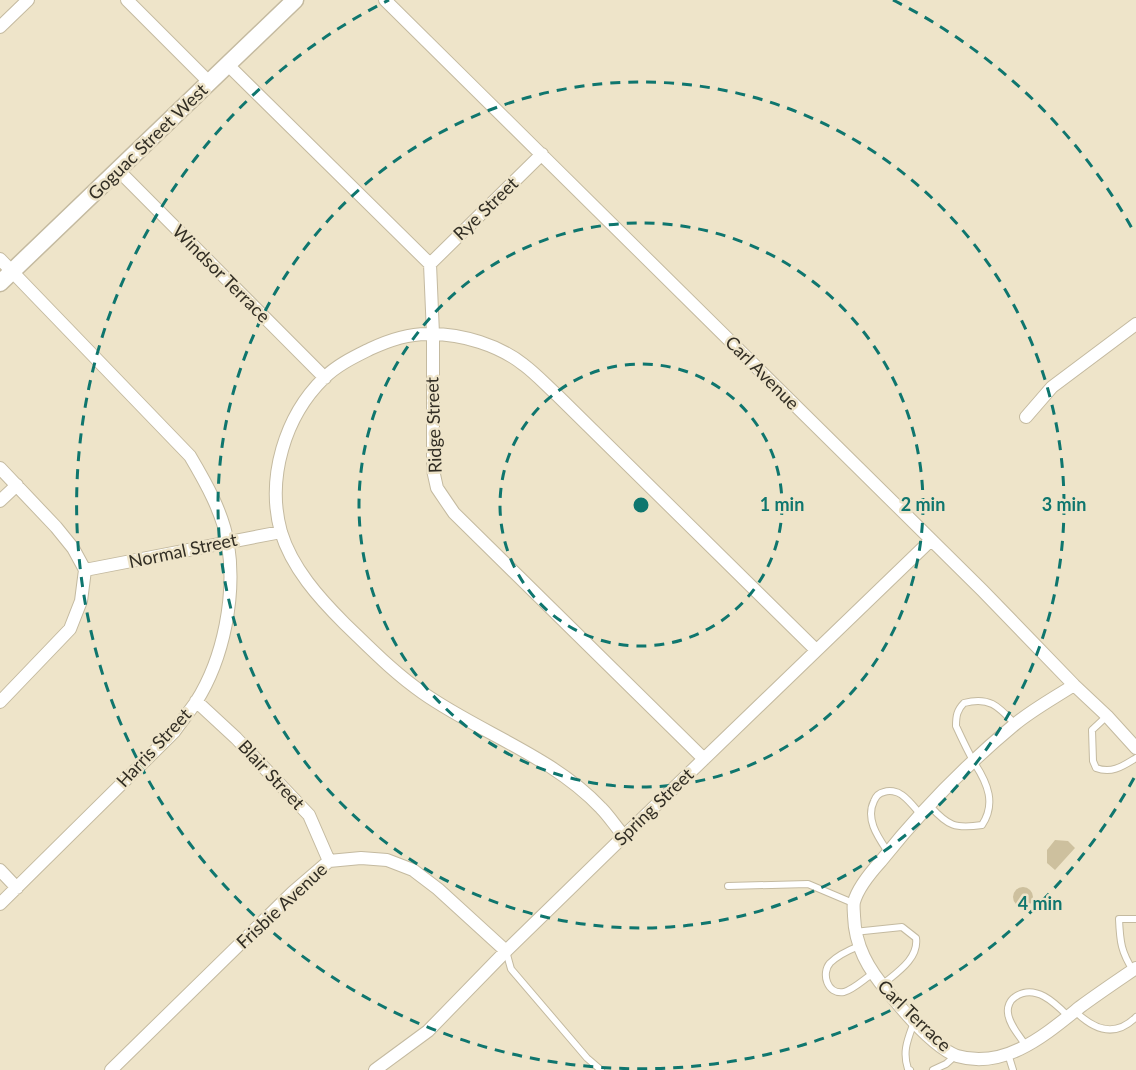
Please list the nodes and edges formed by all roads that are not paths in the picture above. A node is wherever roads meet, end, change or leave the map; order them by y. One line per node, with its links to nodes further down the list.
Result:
1 (28, 0): 5 (street)
2 (127, 0): 7 (street)
3 (296, 0): 6 (street, Goguac Street West)
4 (385, 0): 8 (street, Carl Avenue)
5 (0, 27)
6 (228, 65): 7 (street, Goguac Street West); 11 (street)
7 (210, 83): 9 (street, Goguac Street West)
8 (542, 154): 11 (street, Rye Street); 21 (street, Carl Avenue)
9 (118, 170): 12 (street, Goguac Street West); 15 (street, Windsor Terrace)
10 (0, 259): 12 (street, Harris Street)
11 (430, 264): 14 (street, Ridge Street)
12 (6, 278): 22 (street, Harris Street)
13 (1136, 324): 16 (street)
14 (433, 334): 15 (street); 24 (street); 32 (street, Ridge Street)
15 (324, 378): 20 (street)
16 (1026, 417)
17 (0, 468): 18 (street)
18 (16, 485): 19 (street); 23 (street)
19 (0, 501)
20 (281, 532): 22 (street, Normal Street); 35 (street)
21 (930, 541): 24 (street, Spring Street); 25 (street, Carl Avenue)
22 (228, 542): 23 (street, Normal Street); 26 (street, Harris Street)
23 (86, 570): 27 (street)
24 (816, 650): 32 (street, Spring Street)
25 (1074, 685): 28 (street, Carl Avenue); 29 (street)
26 (196, 701): 37 (street, Blair Street); 40 (street, Harris Street)
27 (0, 702)
28 (1107, 716): 30 (street, Carl Avenue); 31 (lane)
29 (1015, 724): 33 (street); 33 (lane)
30 (1136, 748)
31 (1136, 758)
32 (704, 759): 35 (street, Spring Street)
33 (974, 762): 34 (street); 34 (lane)
34 (926, 811): 36 (street); 36 (lane)
35 (624, 836): 46 (street, Spring Street)
36 (888, 852): 41 (street)
37 (329, 861): 46 (street, Frisbie Avenue); 56 (street, Frisbie Avenue)
38 (0, 870): 40 (street)
39 (728, 886): 41 (lane)
40 (17, 888): 42 (street, Harris Street)
41 (853, 903): 44 (street, Carl Terrace)
42 (0, 904)
43 (1136, 919): 47 (lane)
44 (854, 932): 45 (street, Carl Terrace); 49 (lane)
45 (859, 946): 48 (street, Carl Terrace); 48 (lane)
46 (506, 951): 57 (street, Spring Street); 58 (lane)
47 (1135, 971): 50 (street, Carl Terrace)
48 (872, 974): 49 (street, Carl Terrace)
49 (882, 986): 52 (street, Carl Terrace)
50 (1072, 1014): 51 (lane); 53 (street, Carl Terrace); 53 (lane)
51 (1136, 1017)
52 (914, 1021): 54 (street, Carl Terrace); 59 (lane)
53 (1028, 1048): 55 (street, Carl Terrace)
54 (955, 1056): 55 (street, Carl Terrace); 60 (lane)
55 (1009, 1056): 61 (lane)
56 (111, 1070)
57 (375, 1070)
58 (601, 1070)
59 (910, 1070)
60 (933, 1070)
61 (1013, 1070)

